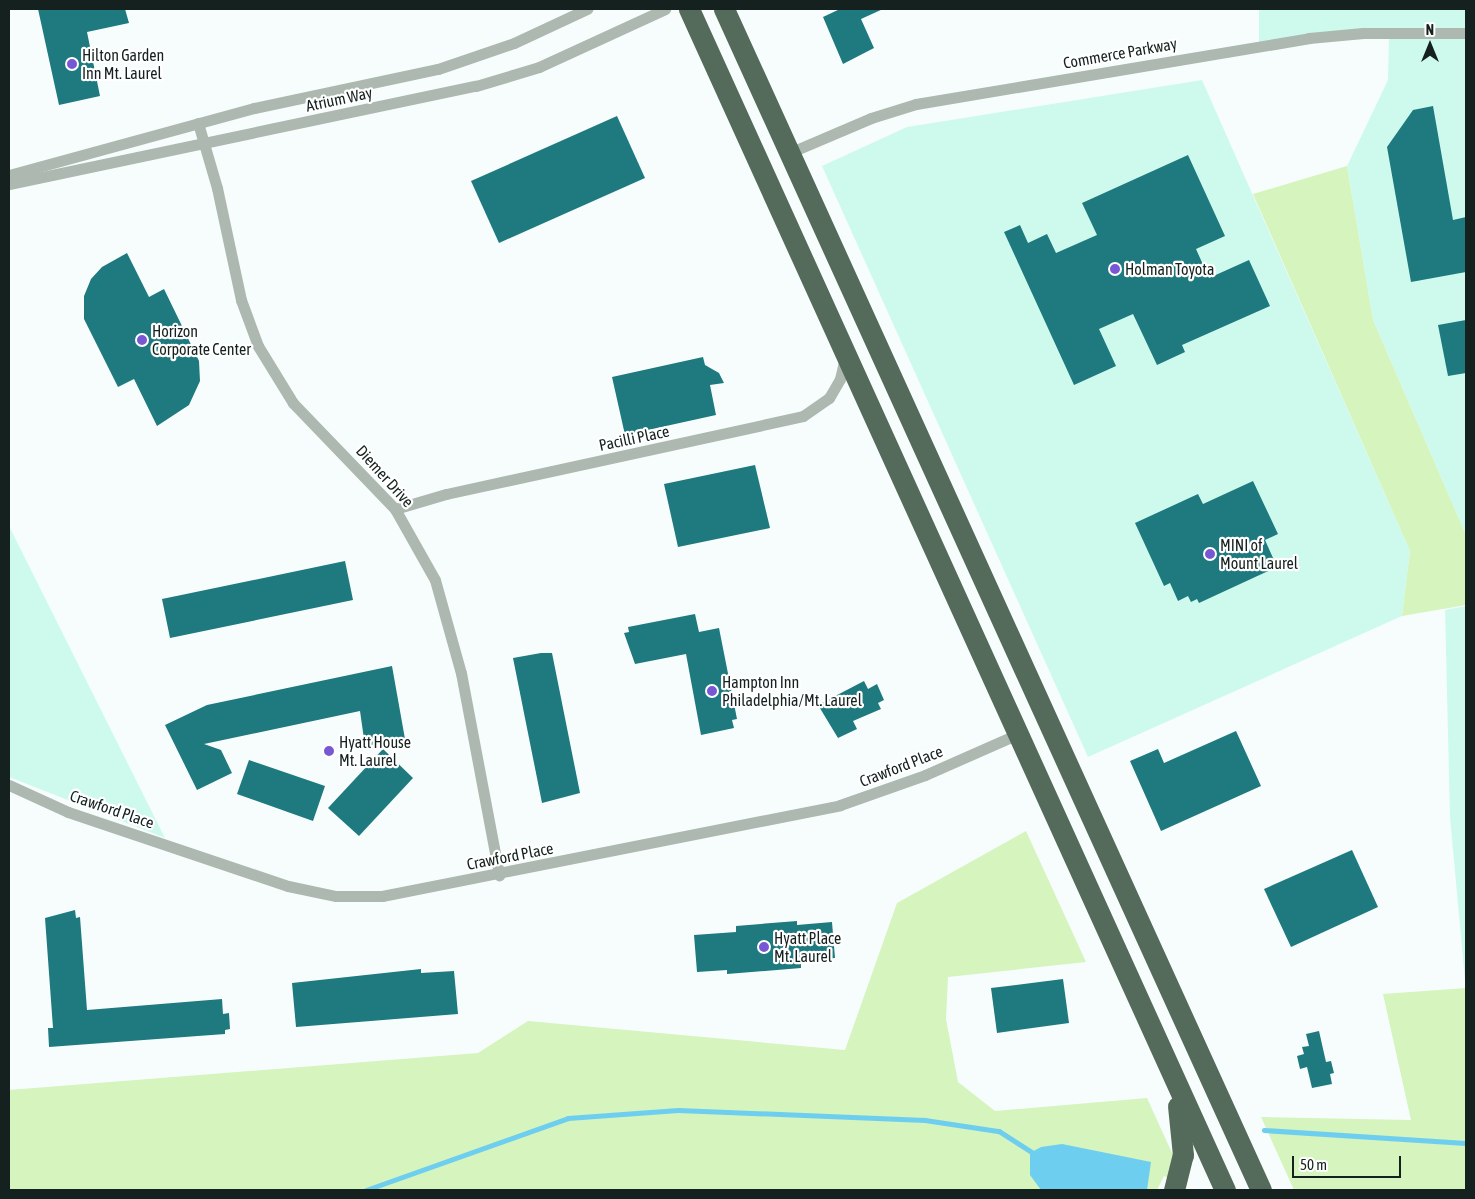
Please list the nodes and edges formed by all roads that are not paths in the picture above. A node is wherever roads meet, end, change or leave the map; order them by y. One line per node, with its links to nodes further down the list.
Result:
1 (587, 9): 6 (street, Atrium Way)
2 (665, 9): 7 (street, Atrium Way)
3 (689, 9): 11 (highway)
4 (724, 9): 8 (highway)
5 (1466, 33): 8 (street, Commerce Parkway)
6 (198, 123): 7 (street, Diemer Drive); 9 (street, Atrium Way)
7 (204, 144): 10 (street, Atrium Way); 12 (street, Diemer Drive)
8 (789, 153): 19 (highway)
9 (9, 175)
10 (9, 184)
11 (846, 354): 12 (street, Pacilli Place); 13 (highway)
12 (395, 509): 15 (street, Diemer Drive)
13 (1018, 734): 15 (street, Crawford Place); 16 (highway)
14 (9, 785): 15 (street, Crawford Place)
15 (499, 875)
16 (1173, 1076): 17 (highway); 18 (highway)
17 (1174, 1190)
18 (1225, 1190)
19 (1260, 1190)

